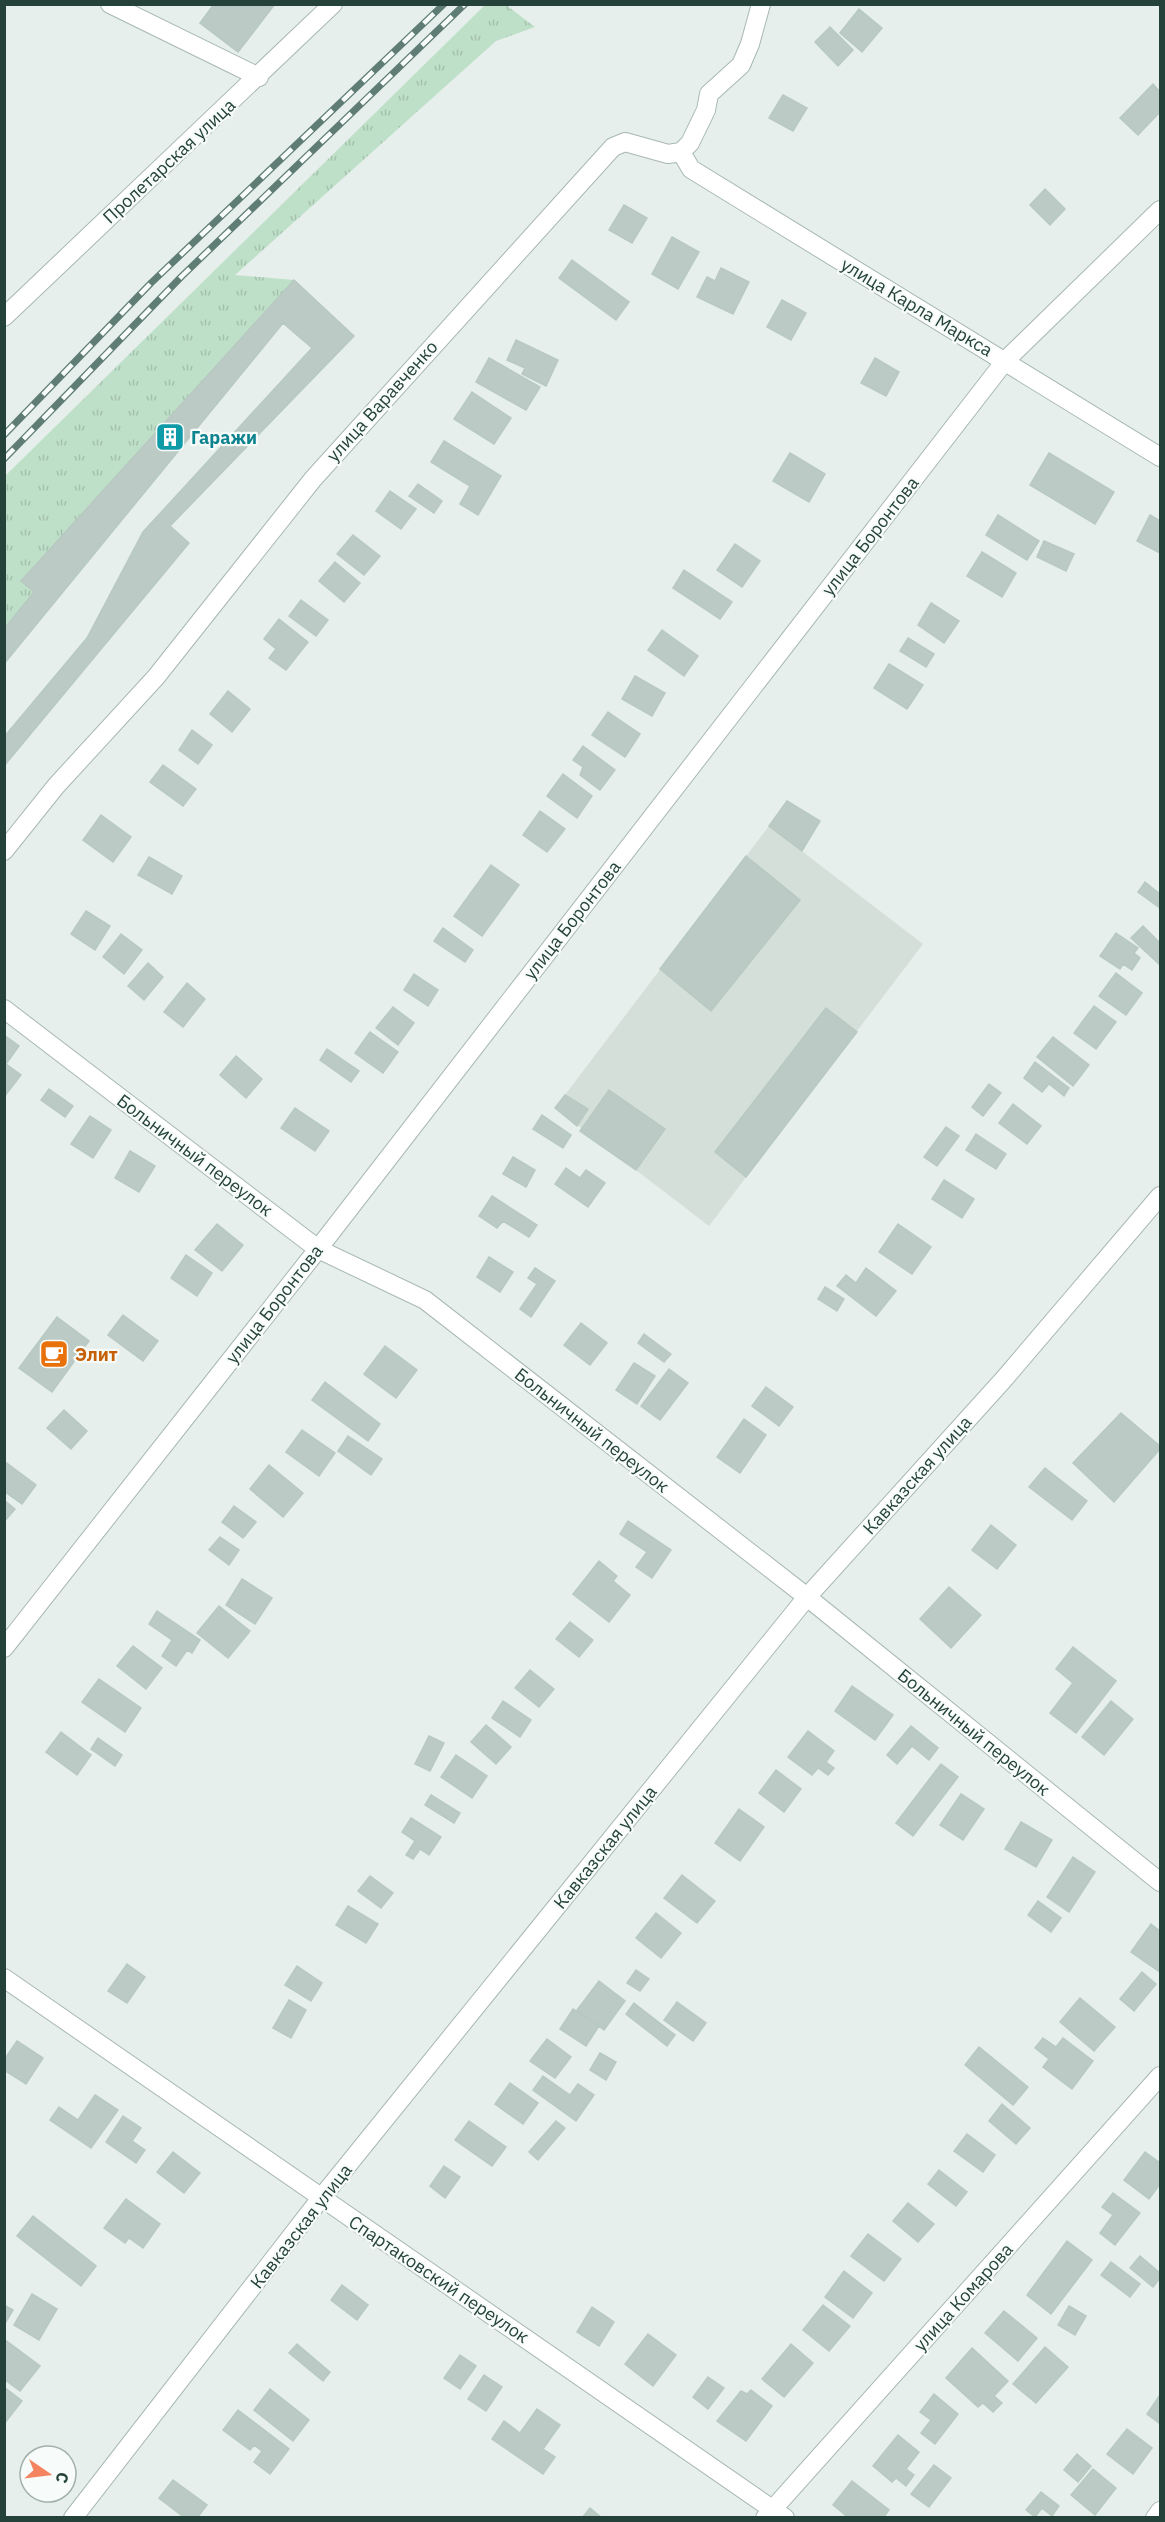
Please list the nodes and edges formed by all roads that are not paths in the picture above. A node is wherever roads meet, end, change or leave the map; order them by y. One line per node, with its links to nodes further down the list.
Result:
1 (110, 4): 4 (street)
2 (333, 4): 4 (street, Пролетарская улица)
3 (761, 4): 5 (street)
4 (258, 77): 7 (street, Пролетарская улица)
5 (681, 152): 8 (street, улица Карла Маркса); 10 (street, улица Варавченко)
6 (1161, 210): 8 (street, улица Боронтова)
7 (4, 317)
8 (1005, 361): 9 (street, улица Карла Маркса); 13 (street, улица Боронтова)
9 (1161, 457)
10 (4, 851)
11 (4, 1009): 13 (street, Больничный переулок)
12 (1161, 1196): 14 (street, Кавказская улица)
13 (318, 1249): 14 (street, Больничный переулок); 15 (street, улица Боронтова)
14 (807, 1597): 16 (street, Больничный переулок); 19 (street, Кавказская улица)
15 (4, 1648)
16 (1161, 1882)
17 (4, 1978): 19 (street, Спартаковский переулок)
18 (1161, 2076): 21 (street, улица Комарова)
19 (321, 2198): 21 (street, Спартаковский переулок); 22 (street, Кавказская улица)
20 (1161, 2511): 23 (street)
21 (775, 2514)
22 (73, 2517)
23 (1155, 2517)

